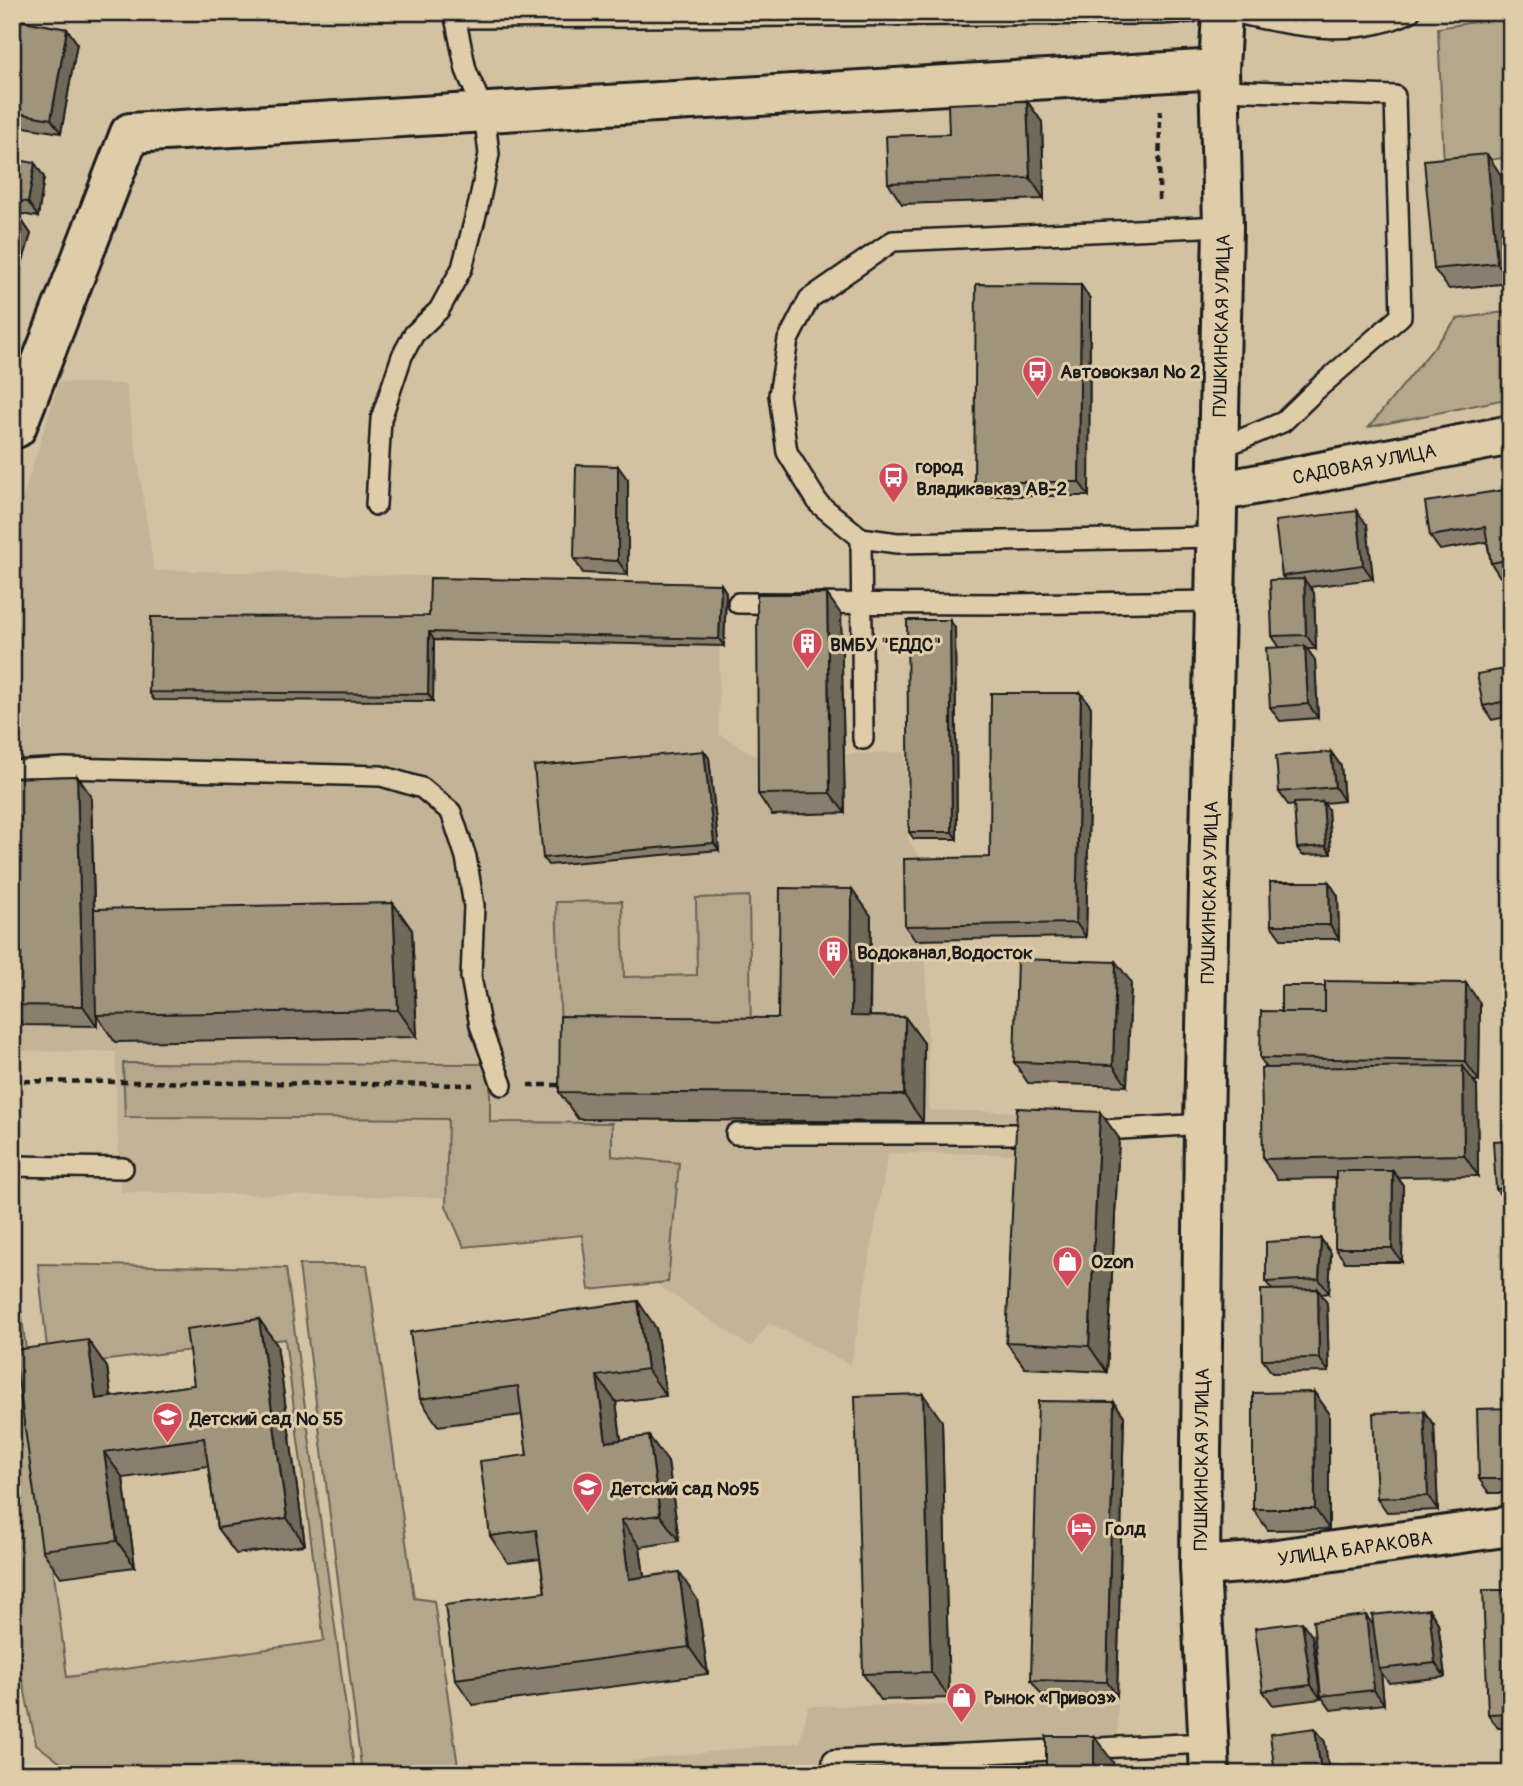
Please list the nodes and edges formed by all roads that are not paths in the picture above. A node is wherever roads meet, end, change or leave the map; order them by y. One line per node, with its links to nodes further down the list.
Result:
1 (1191, 12): 5 (lane)
2 (1222, 12): 6 (street, ПУШКИНСКАЯ УЛИЦА)
3 (1232, 12): 4 (lane)
4 (1410, 12)
5 (455, 15): 7 (lane)
6 (1219, 79): 7 (street); 8 (street, ПУШКИНСКАЯ УЛИЦА); 11 (lane)
7 (484, 112): 9 (street); 13 (lane)
8 (1223, 226): 11 (street, ПУШКИНСКАЯ УЛИЦА); 15 (lane)
9 (16, 428)
10 (1511, 435): 12 (street, САДОВАЯ УЛИЦА)
11 (1218, 449): 12 (street, ПУШКИНСКАЯ УЛИЦА)
12 (1217, 492): 14 (street, ПУШКИНСКАЯ УЛИЦА)
13 (376, 505)
14 (1216, 537): 15 (lane); 16 (street, ПУШКИНСКАЯ УЛИЦА)
15 (861, 538): 18 (lane)
16 (1215, 601): 18 (lane); 22 (street, ПУШКИНСКАЯ УЛИЦА)
17 (738, 603): 18 (lane)
18 (860, 603): 19 (lane)
19 (863, 739)
20 (12, 771): 21 (lane)
21 (502, 1085)
22 (1204, 1124): 23 (lane); 27 (street, ПУШКИНСКАЯ УЛИЦА)
23 (736, 1134)
24 (12, 1166): 25 (lane)
25 (123, 1168)
26 (1511, 1526): 27 (street, УЛИЦА БАРАКОВА)
27 (1200, 1566): 29 (street, ПУШКИНСКАЯ УЛИЦА)
28 (1056, 1750): 29 (lane); 30 (lane); 32 (lane)
29 (1209, 1758)
30 (958, 1764): 31 (lane)
31 (834, 1774)
32 (1055, 1774)

